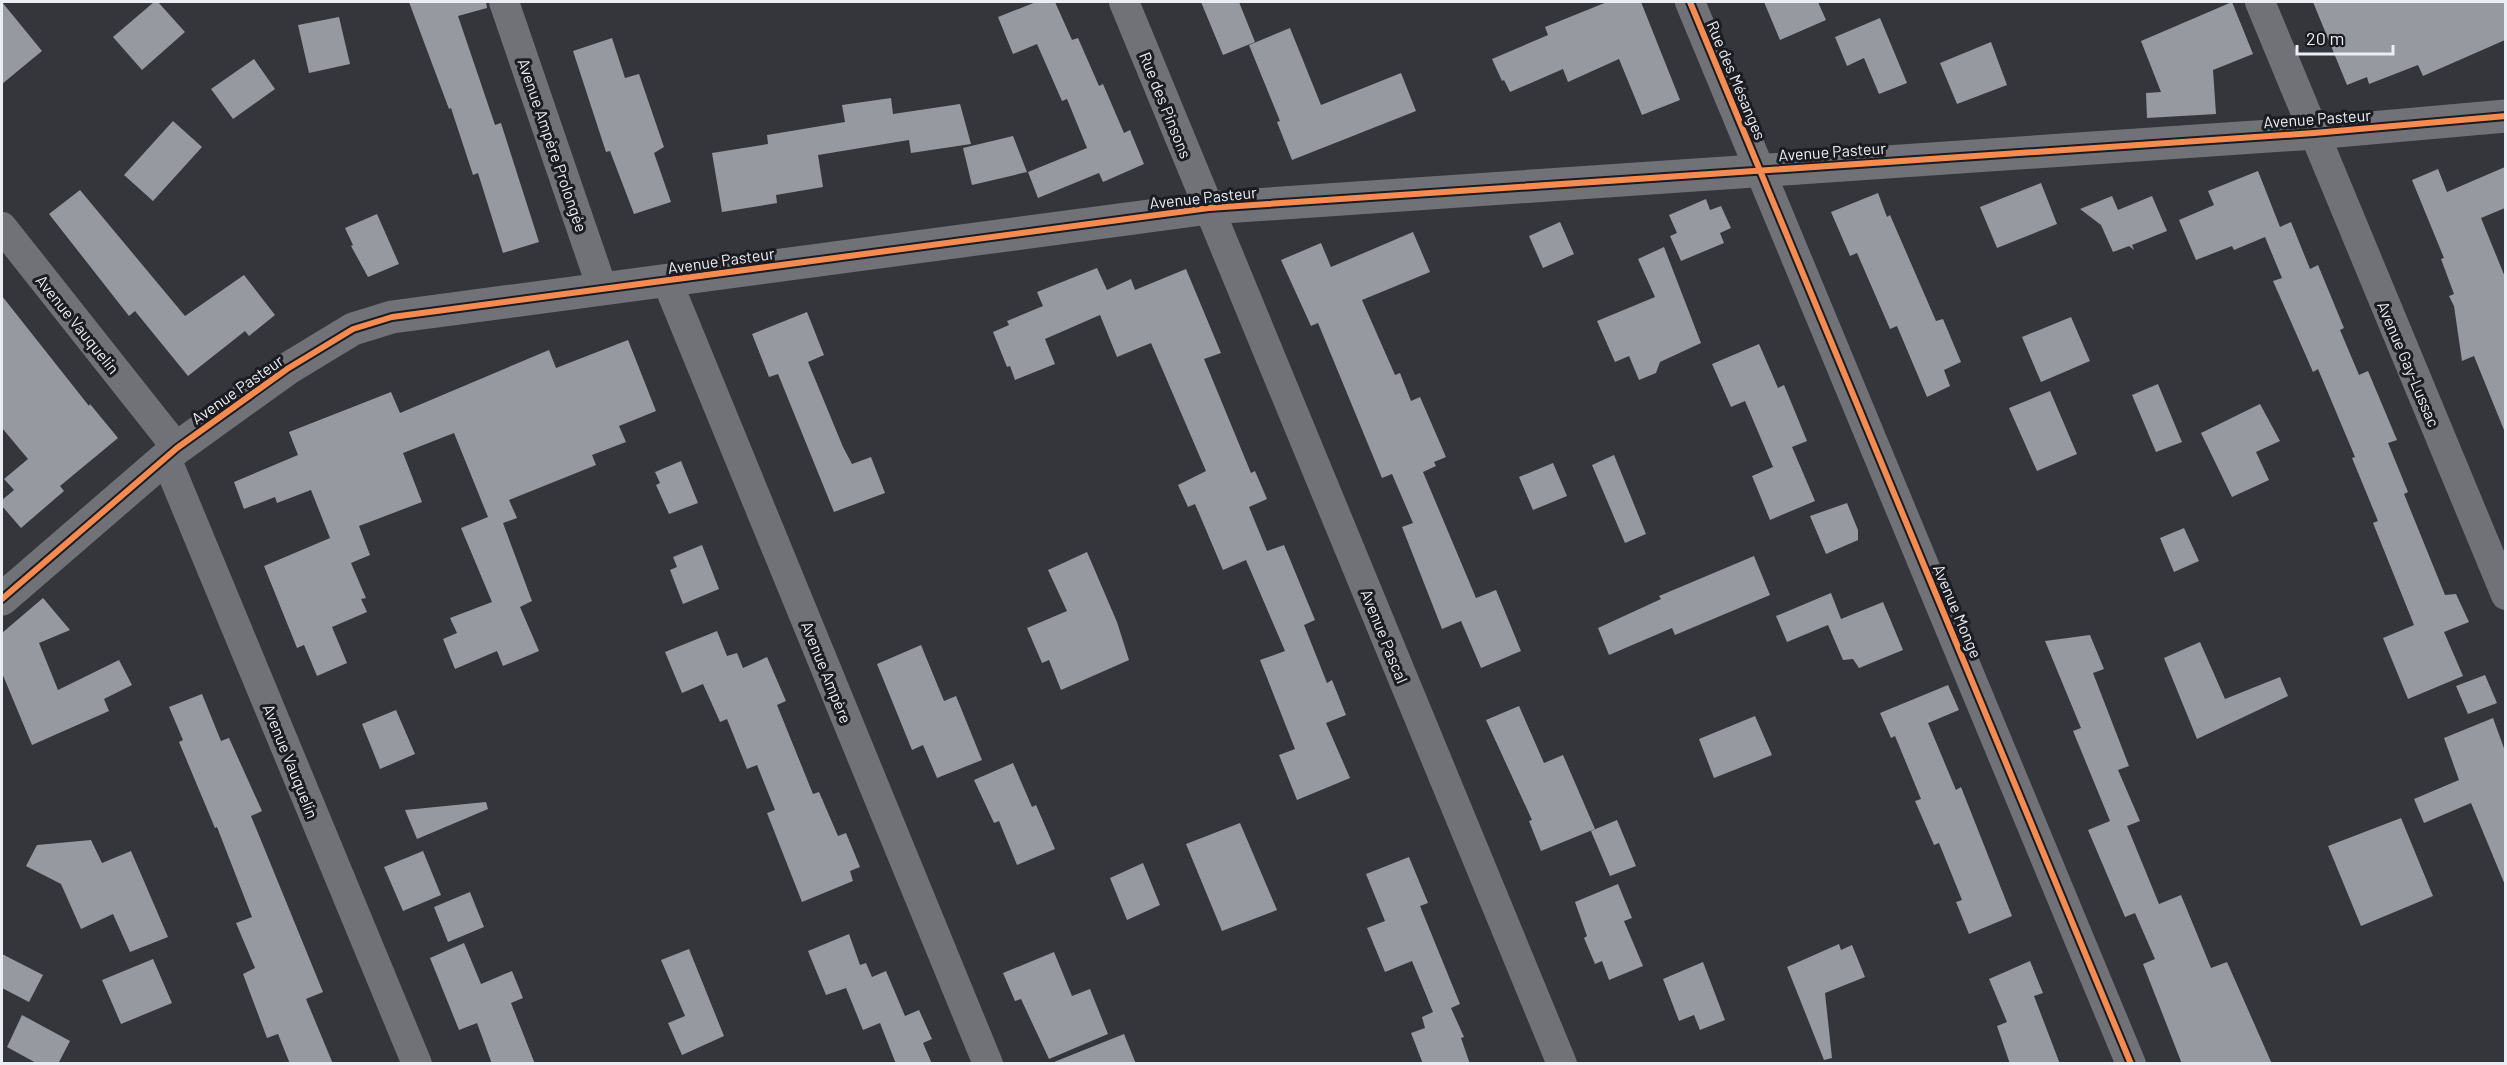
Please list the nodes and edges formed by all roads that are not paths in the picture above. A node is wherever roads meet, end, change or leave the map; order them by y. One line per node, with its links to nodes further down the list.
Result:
1 (504, 2): 11 (street, Avenue Ampère Prolongée)
2 (1124, 2): 8 (street, Rue des Pinsons)
3 (1690, 2): 7 (street, Rue des Mésanges)
4 (2259, 2): 6 (street, Avenue Gay-Lussac)
5 (2505, 116): 6 (street, Avenue Pasteur)
6 (2314, 133): 7 (street, Avenue Pasteur); 13 (street, Avenue Gay-Lussac)
7 (1760, 169): 8 (street, Avenue Pasteur); 18 (street, Avenue Monge)
8 (1209, 208): 10 (street, Avenue Pasteur); 17 (street, Avenue Pascal)
9 (2, 227): 12 (street, Avenue Vauquelin)
10 (667, 281): 11 (street, Avenue Pasteur); 16 (street, Avenue Ampère)
11 (602, 288): 12 (street, Avenue Pasteur)
12 (172, 453): 14 (street, Avenue Pasteur); 15 (street, Avenue Vauquelin)
13 (2505, 595)
14 (2, 599)
15 (417, 1064)
16 (988, 1064)
17 (1562, 1064)
18 (2131, 1064)

